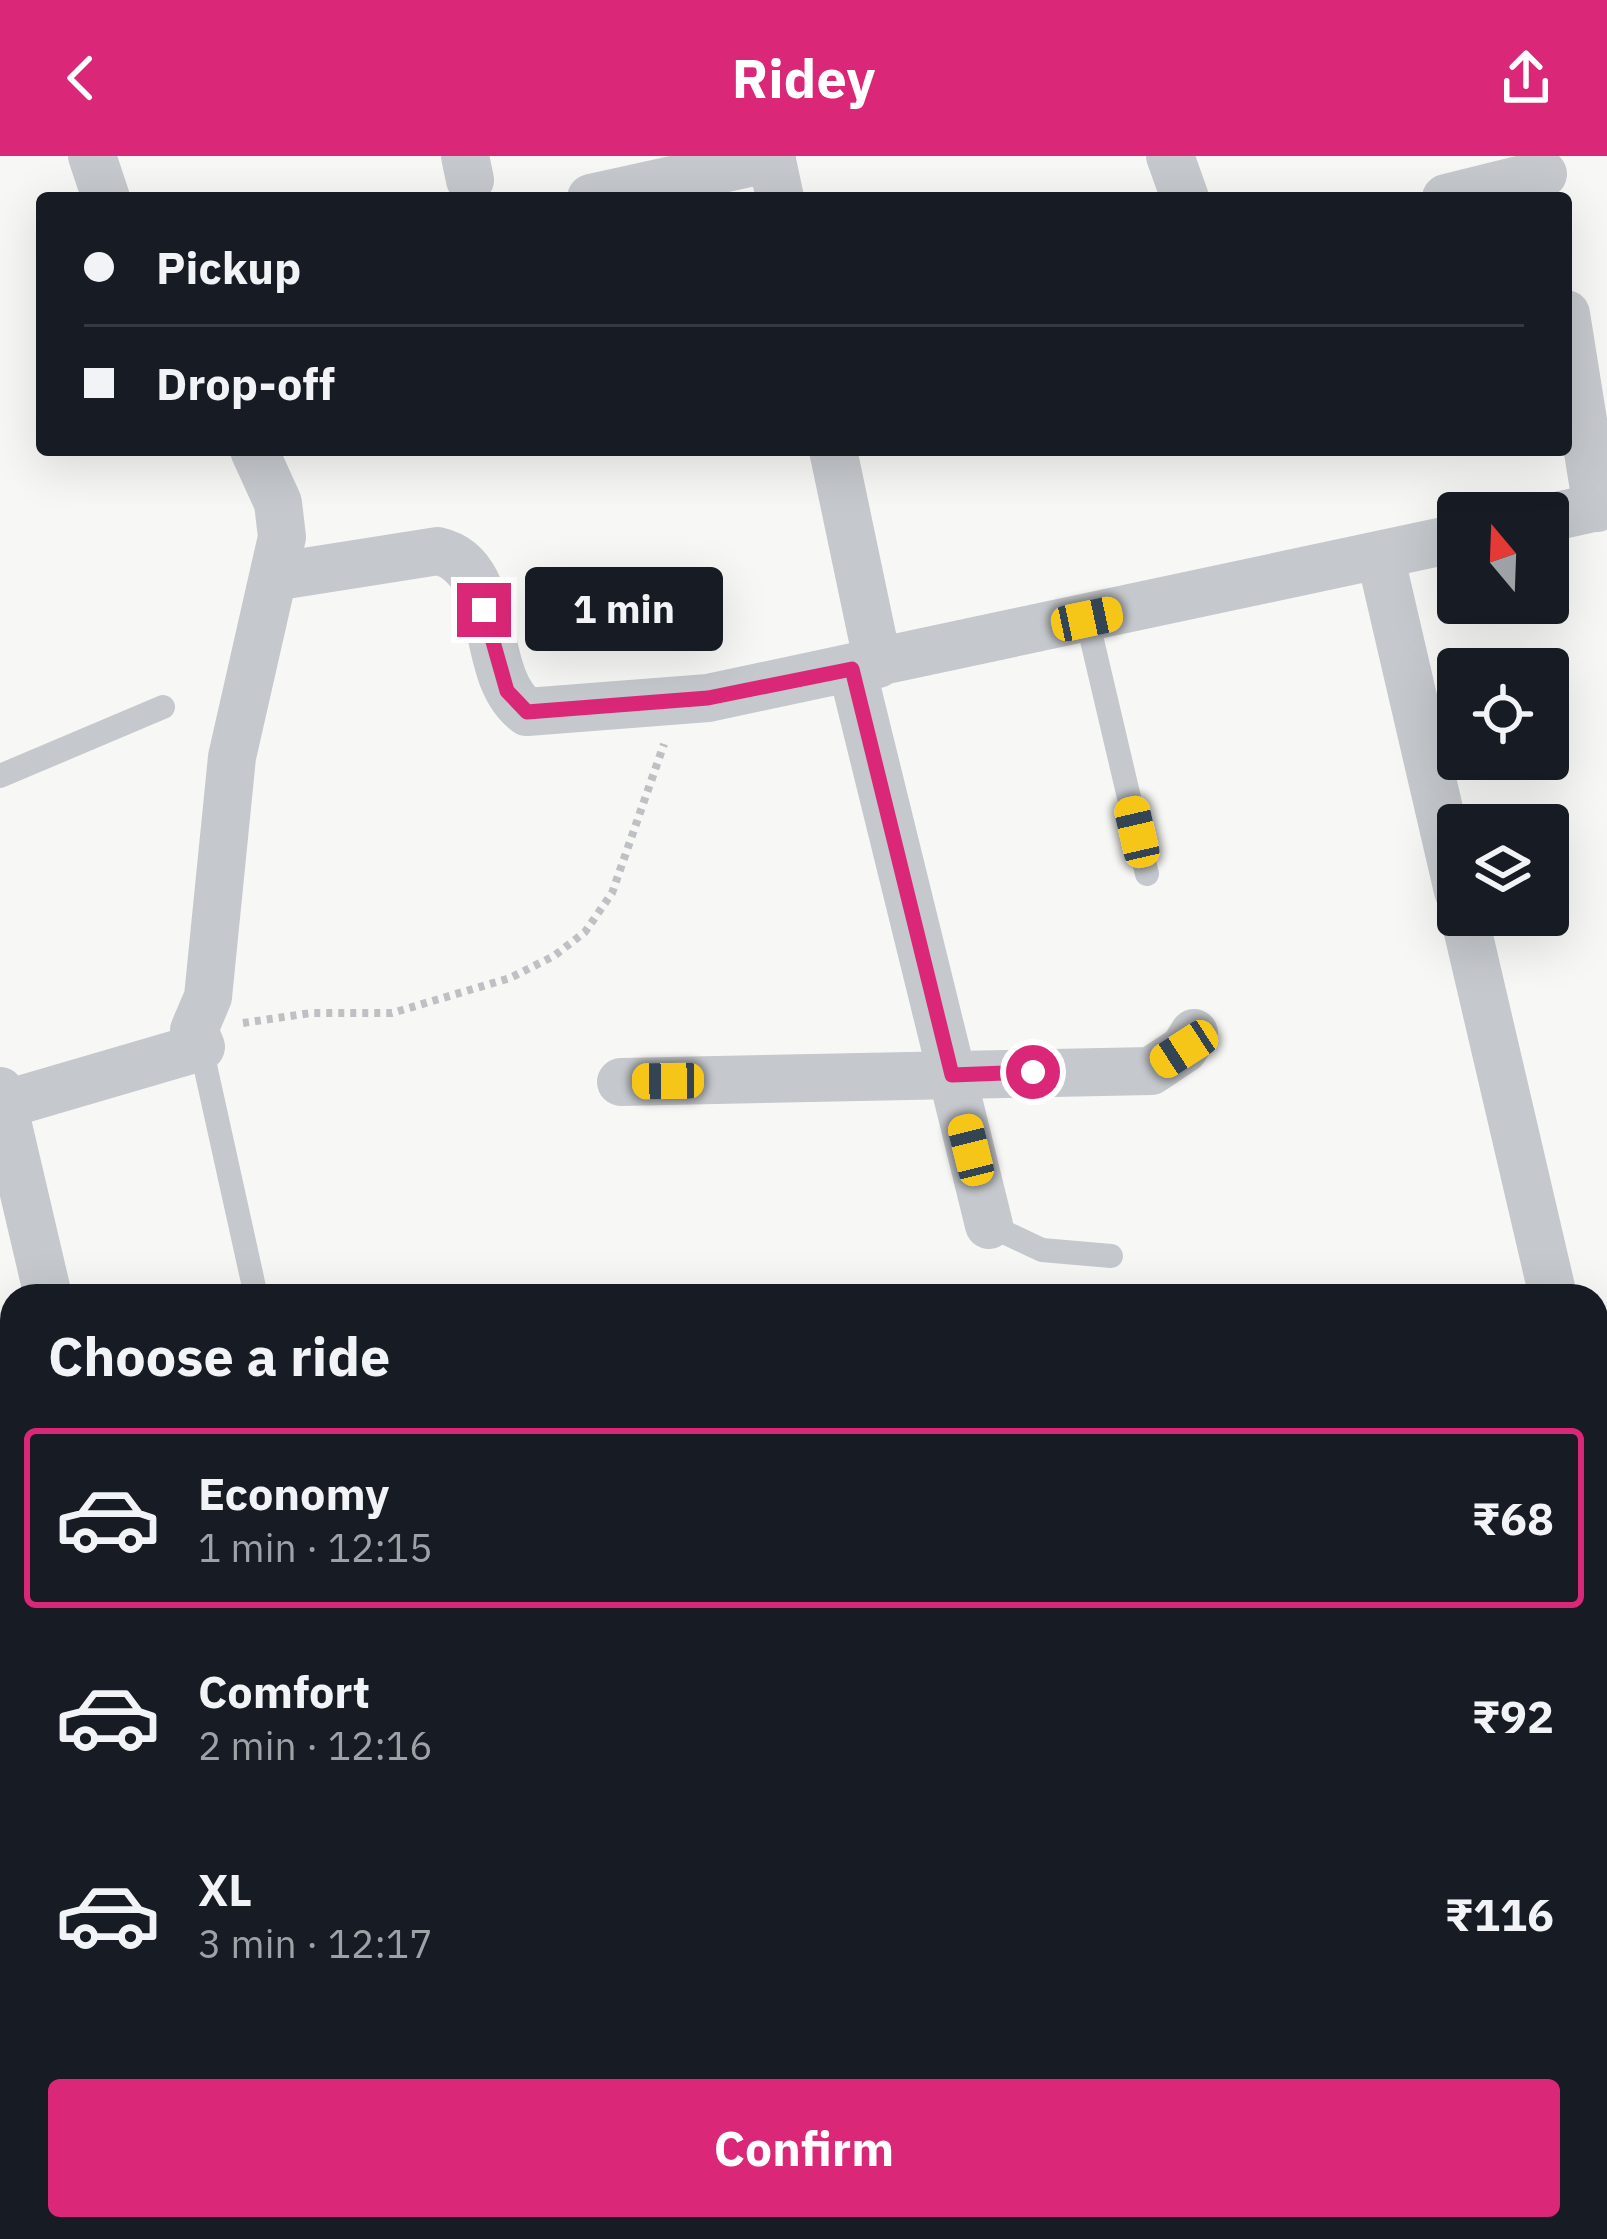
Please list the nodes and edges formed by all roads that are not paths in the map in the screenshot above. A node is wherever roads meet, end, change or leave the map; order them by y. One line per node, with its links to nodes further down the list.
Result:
1 (92, 156): 5 (street)
2 (1170, 156): 7 (street)
3 (774, 171): 6 (street)
4 (1544, 176): 8 (street)
5 (104, 192)
6 (632, 192)
7 (1183, 192)
8 (1473, 192)
9 (1572, 346): 12 (street)
10 (257, 456): 16 (street)
11 (834, 456): 18 (street)
12 (1602, 507): 13 (street)
13 (1569, 514)
14 (1437, 543): 15 (street)
15 (1380, 555): 17 (street); 21 (street)
16 (274, 577): 18 (street); 25 (street)
17 (1087, 619): 18 (street); 22 (lane)
18 (865, 667): 26 (street)
19 (163, 707): 20 (lane)
20 (0, 776)
21 (1438, 804)
22 (1147, 874)
23 (1469, 936): 33 (street)
24 (1194, 1033): 26 (street)
25 (197, 1039): 28 (street); 32 (lane)
26 (952, 1075): 27 (street); 29 (street)
27 (621, 1082)
28 (2, 1098): 31 (street)
29 (989, 1226): 30 (lane)
30 (1111, 1256)
31 (45, 1284)
32 (253, 1284)
33 (1550, 1284)

